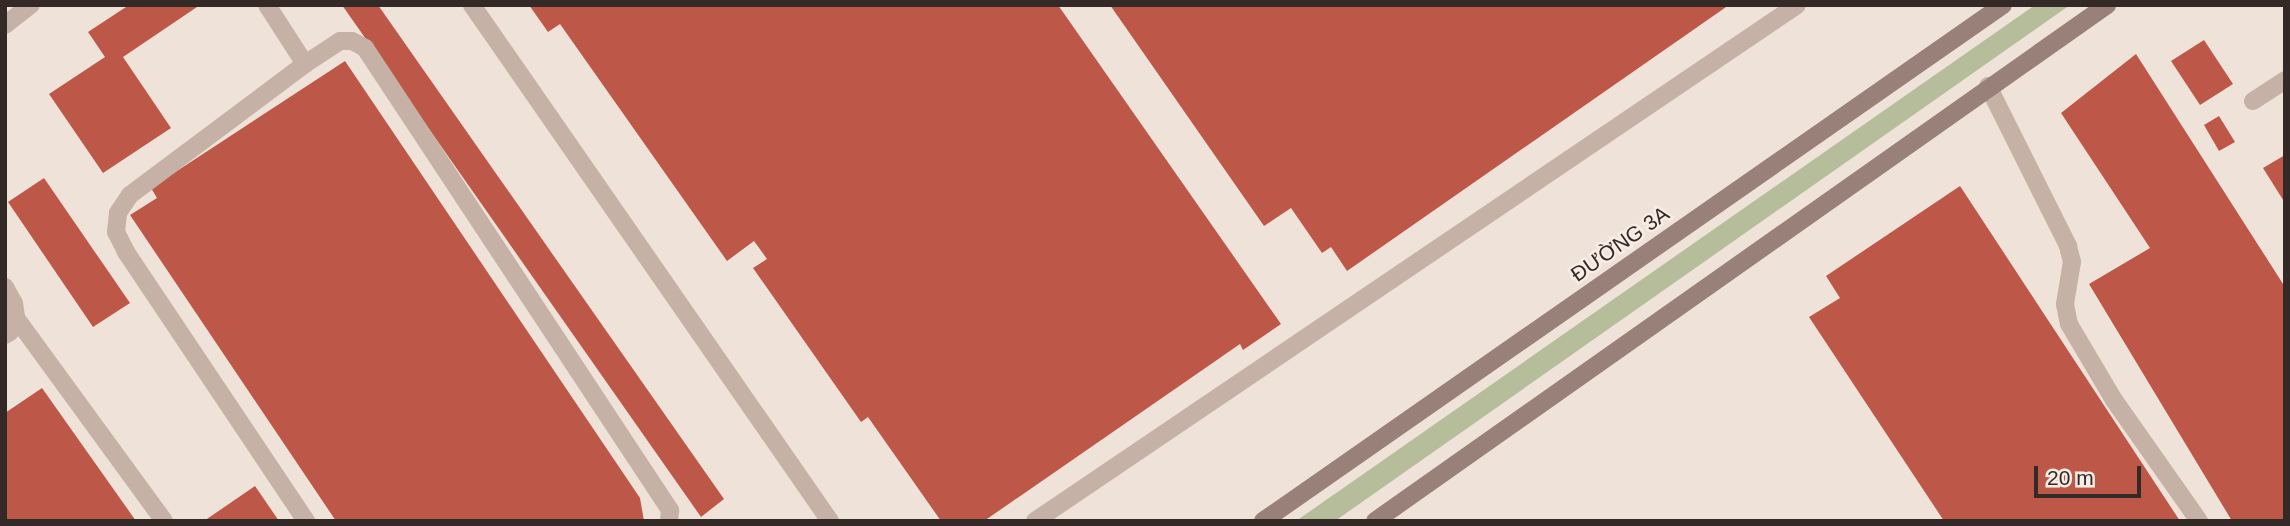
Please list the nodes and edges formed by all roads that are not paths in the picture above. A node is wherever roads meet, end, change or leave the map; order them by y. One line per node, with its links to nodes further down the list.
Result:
1 (31, 5): 7 (street)
2 (267, 5): 8 (street)
3 (472, 5): 18 (street)
4 (1797, 5): 19 (street)
5 (2003, 5): 20 (street, ĐƯỜNG 3A)
6 (2107, 5): 10 (street)
7 (5, 25)
8 (305, 64): 16 (street); 17 (street)
9 (2285, 80): 11 (street)
10 (1988, 86): 21 (street); 22 (street)
11 (2253, 101)
12 (5, 287): 13 (street)
13 (16, 318): 14 (street); 15 (street)
14 (5, 335)
15 (164, 521)
16 (306, 521)
17 (669, 521)
18 (830, 521)
19 (1035, 521)
20 (1262, 521)
21 (1375, 521)
22 (2199, 521)

